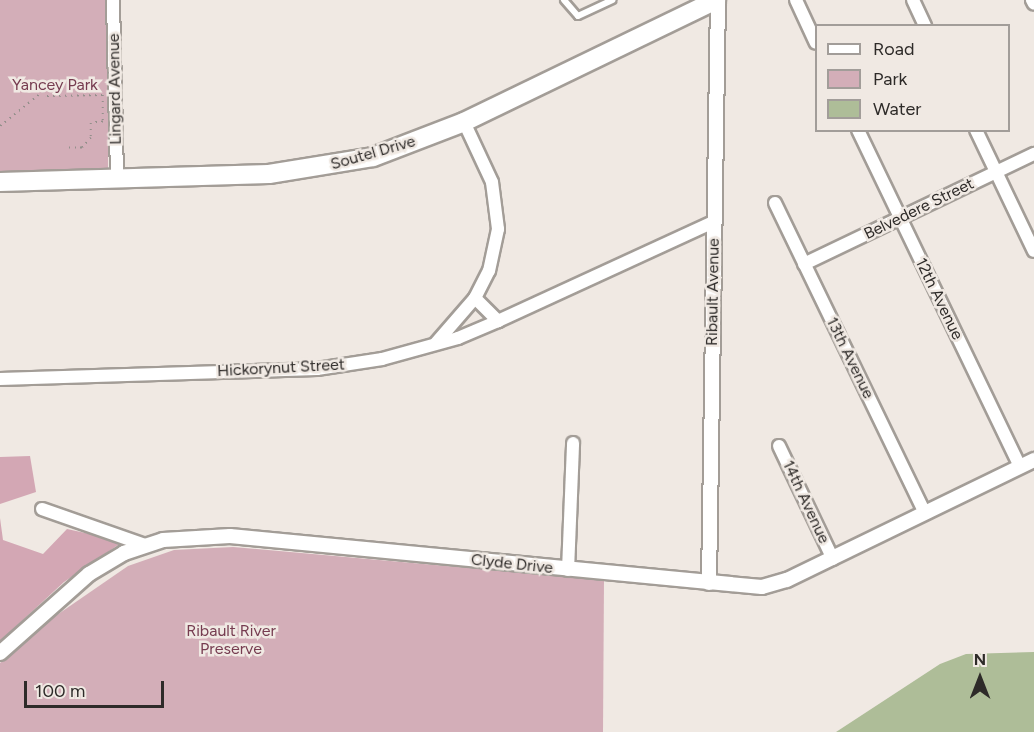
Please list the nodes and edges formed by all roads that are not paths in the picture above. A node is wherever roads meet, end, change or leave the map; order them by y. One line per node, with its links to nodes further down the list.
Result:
1 (113, 0): 16 (street, Lingard Avenue)
2 (564, 0): 3 (lane)
3 (612, 0)
4 (796, 0): 10 (street)
5 (913, 0): 9 (street)
6 (1032, 0): 8 (street)
7 (710, 2): 11 (main road, Soutel Drive); 20 (street, Ribault Avenue)
8 (1034, 4)
9 (924, 24)
10 (815, 41)
11 (464, 122): 16 (main road, Soutel Drive); 23 (street)
12 (859, 132): 19 (street, 12th Avenue)
13 (977, 132): 15 (street)
14 (1034, 154): 15 (street, Belvedere Street)
15 (996, 172): 19 (street, Belvedere Street); 21 (street)
16 (117, 178): 17 (main road, Soutel Drive)
17 (0, 182)
18 (775, 203): 22 (street, 13th Avenue)
19 (900, 218): 22 (street, Belvedere Street); 30 (street, 12th Avenue)
20 (713, 222): 24 (street, Hickorynut Street); 36 (street, Ribault Avenue)
21 (1034, 251)
22 (804, 264): 32 (street, 13th Avenue)
23 (475, 298): 24 (street); 25 (street)
24 (498, 321): 25 (street, Hickorynut Street)
25 (435, 344): 26 (street, Hickorynut Street)
26 (0, 379)
27 (573, 444): 35 (street)
28 (779, 446): 34 (street, 14th Avenue)
29 (1034, 460): 30 (street, Clyde Drive)
30 (1020, 467): 32 (street, Clyde Drive)
31 (42, 509): 33 (street)
32 (926, 513): 34 (street, Clyde Drive)
33 (145, 544): 35 (street, Clyde Drive); 37 (street, Clyde Drive)
34 (833, 559): 36 (street, Clyde Drive)
35 (568, 570): 36 (street, Clyde Drive)
36 (709, 583)
37 (0, 653)

